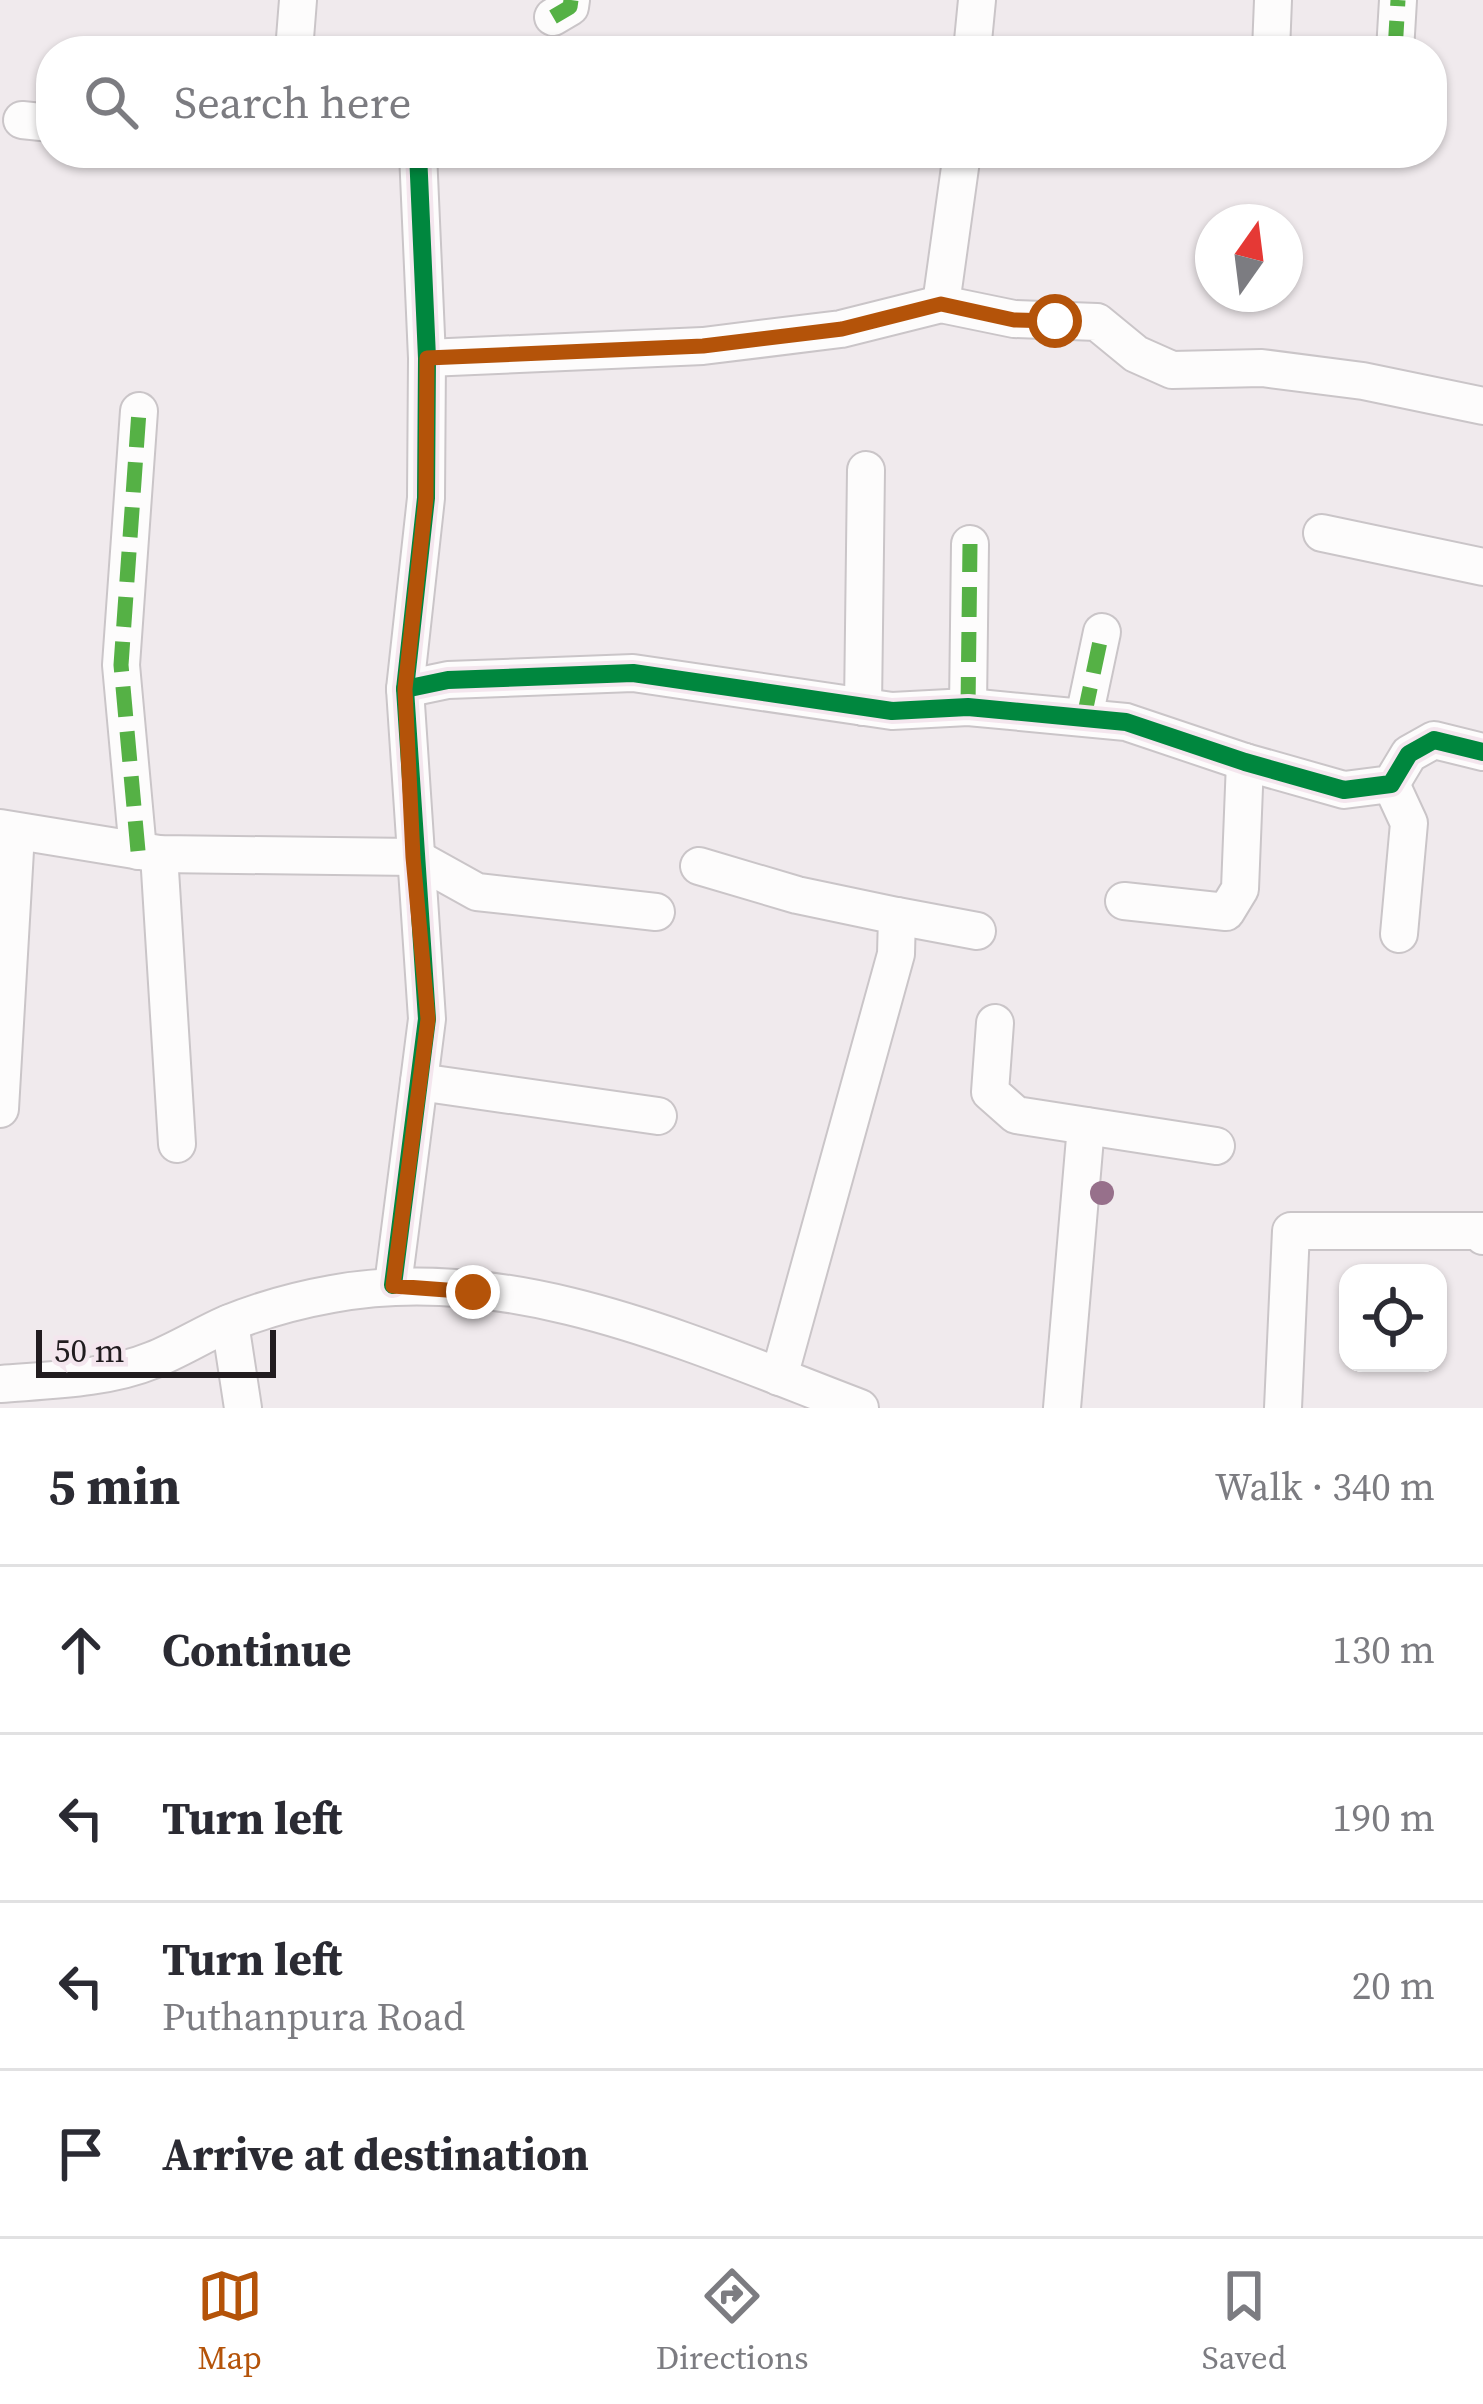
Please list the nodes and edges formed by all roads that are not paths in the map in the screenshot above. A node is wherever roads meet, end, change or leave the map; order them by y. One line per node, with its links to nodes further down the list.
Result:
1 (298, 0): 5 (street)
2 (977, 0): 6 (street)
3 (1273, 0): 7 (street)
4 (1398, 0): 8 (street)
5 (295, 36)
6 (973, 36)
7 (1272, 36)
8 (1396, 36)
9 (419, 168): 12 (street)
10 (960, 168): 11 (street)
11 (941, 304): 12 (street); 13 (street)
12 (427, 358): 20 (street)
13 (1483, 406)
14 (139, 412): 28 (street)
15 (866, 470): 21 (street)
16 (1322, 533): 18 (street)
17 (970, 544): 22 (street)
18 (1483, 567)
19 (1102, 632): 23 (street)
20 (405, 689): 21 (street); 29 (street)
21 (863, 707): 22 (street)
22 (968, 707): 23 (street)
23 (1084, 717): 25 (street)
24 (1483, 752): 26 (street)
25 (1245, 762): 26 (street); 31 (street)
26 (1390, 784): 35 (street)
27 (8, 831): 28 (street); 38 (street)
28 (148, 852): 29 (street); 41 (street)
29 (413, 857): 32 (street); 37 (street)
30 (699, 866): 33 (street)
31 (1124, 901)
32 (656, 912)
33 (897, 916): 34 (street); 46 (street)
34 (977, 931)
35 (1399, 934)
36 (995, 1023): 40 (street)
37 (419, 1082): 39 (street); 44 (street)
38 (0, 1109)
39 (658, 1116)
40 (1086, 1126): 42 (street); 50 (street)
41 (177, 1144)
42 (1216, 1146)
43 (1483, 1236): 51 (street)
44 (393, 1286): 45 (street); 46 (street)
45 (230, 1323): 47 (street); 48 (street)
46 (779, 1377): 49 (street)
47 (0, 1384)
48 (243, 1408)
49 (860, 1408)
50 (1062, 1408)
51 (1283, 1408)

